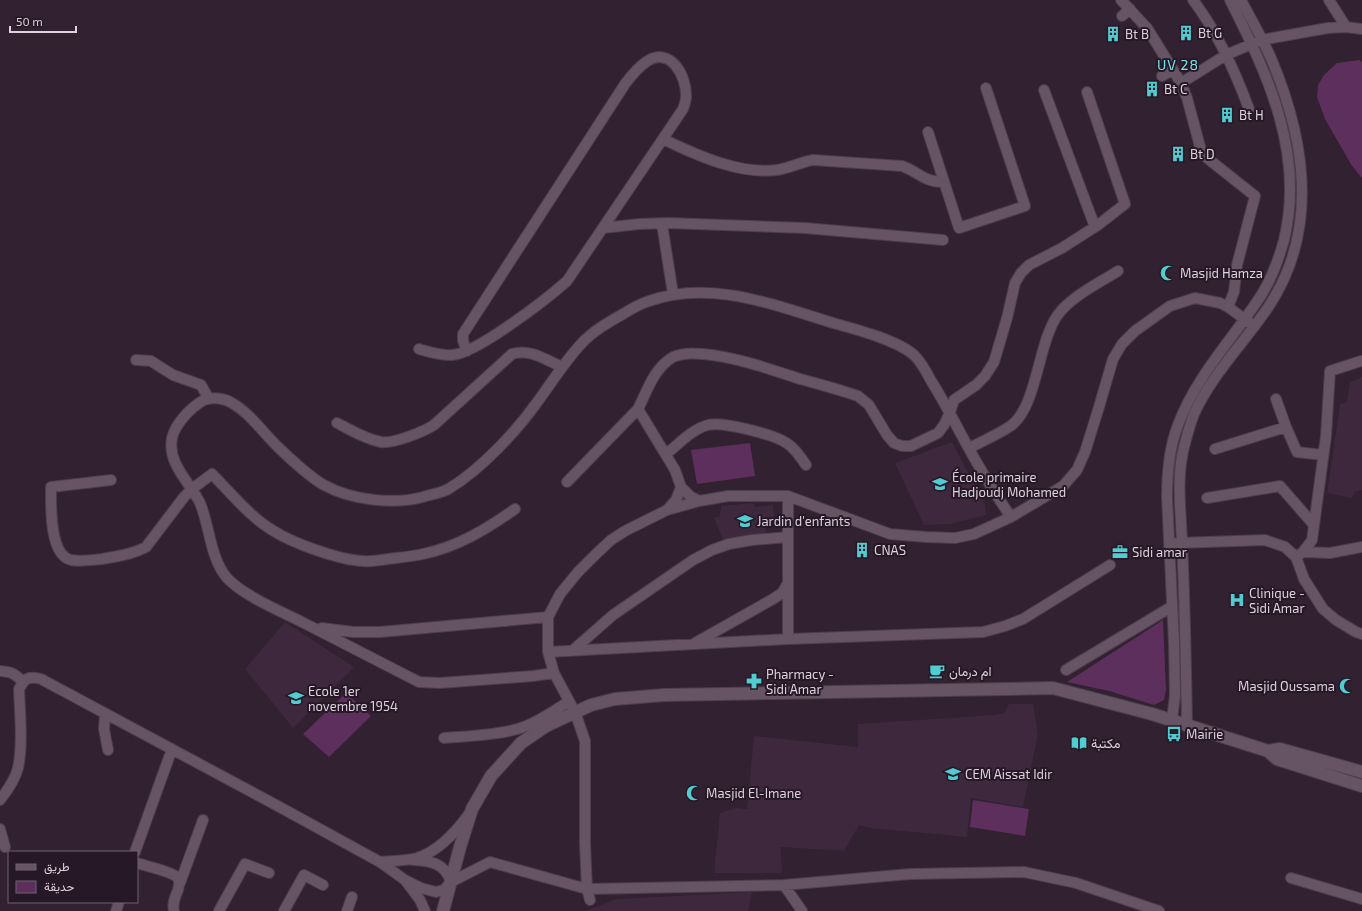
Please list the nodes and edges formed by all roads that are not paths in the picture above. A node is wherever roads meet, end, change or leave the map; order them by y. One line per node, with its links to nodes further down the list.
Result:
1 (1121, 0): 6 (street)
2 (1193, 0): 11 (street)
3 (1230, 0): 10 (street)
4 (1241, 0): 10 (street)
5 (1329, 0): 8 (street)
6 (1130, 9): 7 (street); 12 (street)
7 (1122, 16)
8 (1346, 27): 9 (street); 10 (street)
9 (1362, 29)
10 (1257, 42): 11 (street); 29 (street); 30 (street)
11 (1226, 55): 14 (street); 18 (street)
12 (1172, 70): 13 (street); 14 (street)
13 (1162, 76)
14 (1181, 83): 28 (street)
15 (986, 88): 21 (street)
16 (1044, 90): 23 (street)
17 (1087, 92): 23 (street)
18 (1249, 110)
19 (928, 132): 21 (street)
20 (663, 140): 21 (street); 24 (street); 32 (street)
21 (944, 182)
22 (662, 224): 24 (street); 25 (street); 27 (street)
23 (1095, 227): 39 (street)
24 (603, 228): 32 (street)
25 (943, 240)
26 (1118, 270): 42 (street)
27 (673, 294): 35 (street); 39 (street)
28 (1228, 307): 29 (street); 56 (street)
29 (1245, 319): 30 (street); 59 (street)
30 (1254, 326): 60 (street)
31 (420, 349): 32 (street)
32 (467, 350)
33 (136, 360): 36 (street)
34 (1361, 361): 45 (street)
35 (562, 367): 36 (street); 40 (street)
36 (209, 399): 50 (street)
37 (1276, 399): 41 (street)
38 (638, 410): 39 (street); 44 (street); 48 (street)
39 (950, 412): 42 (street)
40 (337, 423)
41 (1286, 427): 43 (street); 45 (street)
42 (969, 448): 56 (street)
43 (1215, 449)
44 (666, 454): 46 (street); 49 (street)
45 (1323, 455): 57 (street)
46 (806, 464)
47 (111, 480): 50 (street)
48 (567, 482)
49 (681, 487): 53 (street); 55 (street)
50 (192, 489): 54 (street); 67 (street)
51 (788, 496): 53 (street); 56 (street); 58 (street)
52 (1207, 498): 57 (street)
53 (699, 501): 55 (street)
54 (514, 509)
55 (667, 510): 66 (street)
56 (1011, 517)
57 (1314, 525): 62 (street)
58 (788, 537): 64 (street); 71 (street)
59 (1169, 543): 60 (street); 65 (street)
60 (1182, 543): 62 (street); 82 (street)
61 (1362, 547): 62 (street)
62 (1300, 555): 68 (street)
63 (1110, 565): 69 (street)
64 (788, 583): 69 (street); 70 (street)
65 (1172, 607): 73 (street); 81 (street)
66 (548, 617): 67 (street); 72 (street)
67 (310, 626): 76 (street)
68 (1362, 634)
69 (788, 639): 70 (street)
70 (692, 645): 71 (street)
71 (572, 650): 72 (street)
72 (548, 652): 76 (street)
73 (1066, 670)
74 (0, 671): 75 (street)
75 (11, 672): 77 (street); 78 (street)
76 (554, 673): 79 (street)
77 (0, 675)
78 (23, 682): 80 (street); 89 (street)
79 (572, 707): 81 (street); 83 (street); 90 (street); 105 (street)
80 (105, 714): 84 (street); 85 (street)
81 (1172, 720): 82 (street)
82 (1186, 725): 86 (street)
83 (444, 738)
84 (172, 749): 94 (street); 96 (street)
85 (108, 750)
86 (1268, 751): 87 (street); 88 (street)
87 (1362, 772)
88 (1362, 786)
89 (0, 800)
90 (472, 809): 95 (street); 101 (street)
91 (203, 820): 102 (street)
92 (0, 829): 93 (street)
93 (5, 847)
94 (136, 851)
95 (406, 860): 96 (street); 101 (street)
96 (380, 862): 100 (street)
97 (138, 863): 102 (street)
98 (269, 874): 110 (street)
99 (1290, 878): 107 (street)
100 (405, 880): 101 (street); 113 (street)
101 (451, 882): 105 (street); 114 (street)
102 (180, 883): 109 (street)
103 (323, 885): 111 (street)
104 (784, 885): 105 (street); 115 (street); 116 (street)
105 (587, 889): 108 (street)
106 (352, 897): 112 (street)
107 (1362, 899)
108 (590, 900)
109 (173, 910)
110 (219, 911)
111 (284, 911)
112 (347, 911)
113 (425, 911)
114 (444, 911)
115 (802, 911)
116 (1159, 911)

